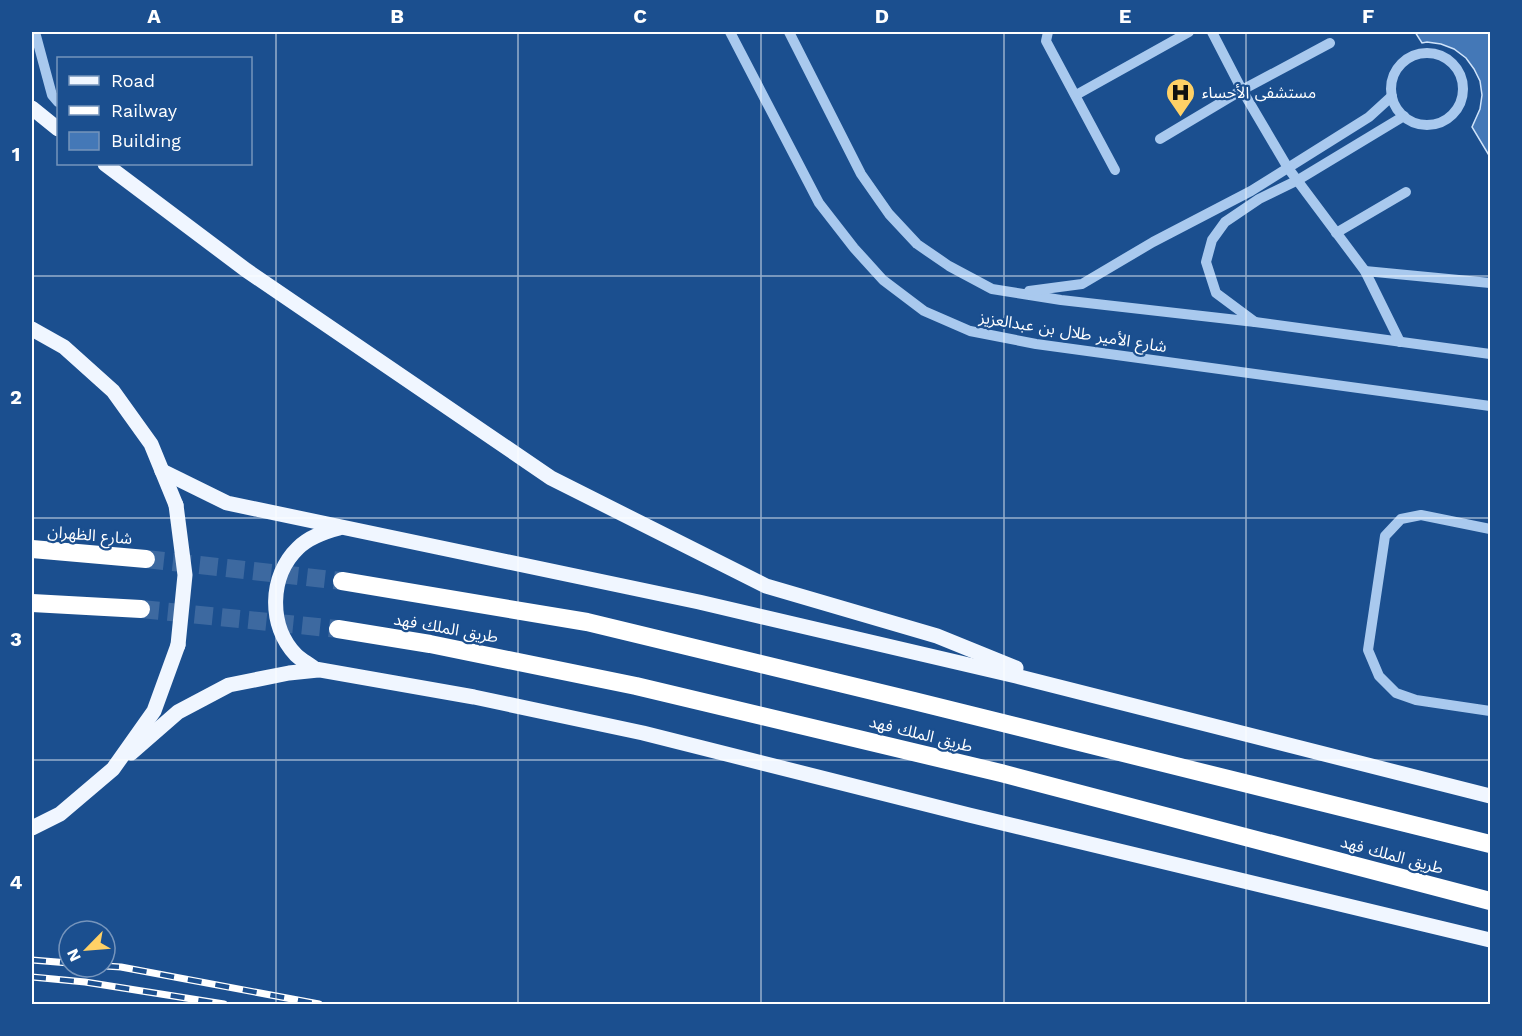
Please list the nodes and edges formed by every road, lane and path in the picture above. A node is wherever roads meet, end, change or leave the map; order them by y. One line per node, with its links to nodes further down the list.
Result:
1 (34, 32): 11 (street)
2 (730, 32): 31 (street, شارع الأمير طلال بن عبدالعزيز)
3 (789, 32): 26 (street, شارع الأمير طلال بن عبدالعزيز)
4 (1048, 32): 9 (street)
5 (1189, 32): 9 (street)
6 (1212, 32): 8 (street)
7 (1330, 43): 8 (street)
8 (1242, 90): 15 (street); 18 (street)
9 (1076, 95): 19 (street)
10 (1392, 96): 13 (street); 13 (street); 18 (street)
11 (57, 101)
12 (32, 108): 14 (main road)
13 (1404, 116): 20 (street)
14 (57, 128)
15 (1160, 139)
16 (106, 165): 22 (main road)
17 (119, 165): 22 (street)
18 (1288, 168): 20 (street); 26 (street)
19 (1115, 170)
20 (1298, 180): 23 (street); 27 (street)
21 (1406, 192): 23 (street)
22 (150, 198): 42 (main road)
23 (1336, 233): 24 (street)
24 (1365, 271): 25 (street); 29 (street)
25 (1491, 283)
26 (1017, 292): 27 (street, شارع الأمير طلال بن عبدالعزيز)
27 (1256, 322): 29 (street, شارع الأمير طلال بن عبدالعزيز)
28 (32, 329): 32 (main road)
29 (1400, 342): 30 (street, شارع الأمير طلال بن عبدالعزيز)
30 (1491, 354)
31 (1491, 406)
32 (162, 471): 33 (main road); 44 (main road, bridge)
33 (339, 528): 41 (main road); 42 (main road)
34 (1491, 529): 43 (street)
35 (32, 549): 36 (highway, شارع الظهران)
36 (146, 559)
37 (342, 581): 47 (highway, طريق الملك فهد)
38 (32, 603): 39 (highway)
39 (141, 609)
40 (338, 629): 48 (highway, طريق الملك فهد)
41 (318, 670): 44 (main road); 49 (main road)
42 (1074, 691): 45 (main road)
43 (1491, 711)
44 (113, 769): 46 (main road)
45 (1491, 796)
46 (32, 828)
47 (1491, 844)
48 (1491, 901)
49 (1491, 940)

